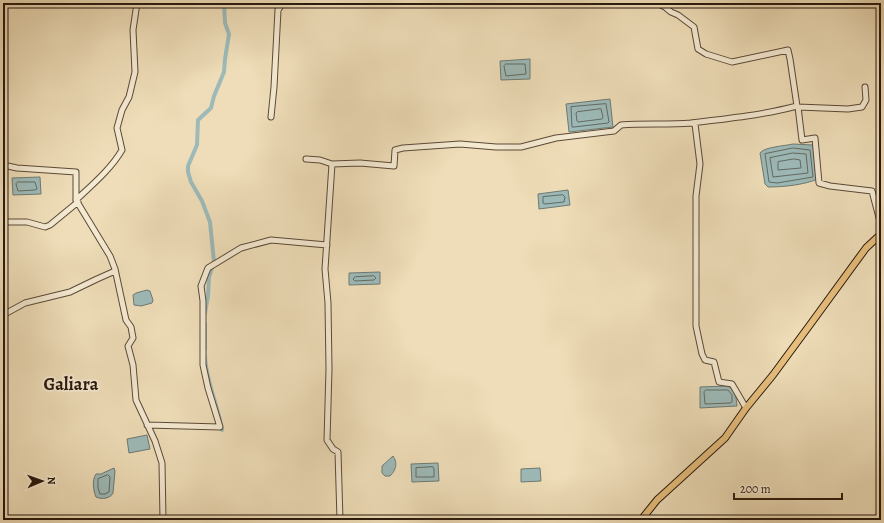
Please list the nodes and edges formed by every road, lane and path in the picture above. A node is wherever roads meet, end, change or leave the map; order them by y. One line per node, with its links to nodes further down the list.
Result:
1 (137, 3): 11 (street)
2 (295, 3): 6 (street)
3 (657, 3): 5 (street)
4 (865, 88): 5 (street)
5 (798, 106): 7 (street); 13 (street)
6 (272, 117)
7 (691, 122): 9 (street); 18 (street)
8 (306, 159): 9 (street)
9 (332, 164): 15 (street)
10 (3, 165): 11 (street)
11 (77, 201): 12 (street); 16 (street)
12 (9, 222)
13 (881, 225)
14 (881, 234): 18 (main road)
15 (327, 245): 19 (street); 21 (street)
16 (115, 271): 17 (street); 19 (street)
17 (3, 315)
18 (746, 408): 22 (main road)
19 (147, 425): 20 (street)
20 (163, 520)
21 (340, 520)
22 (640, 520)

